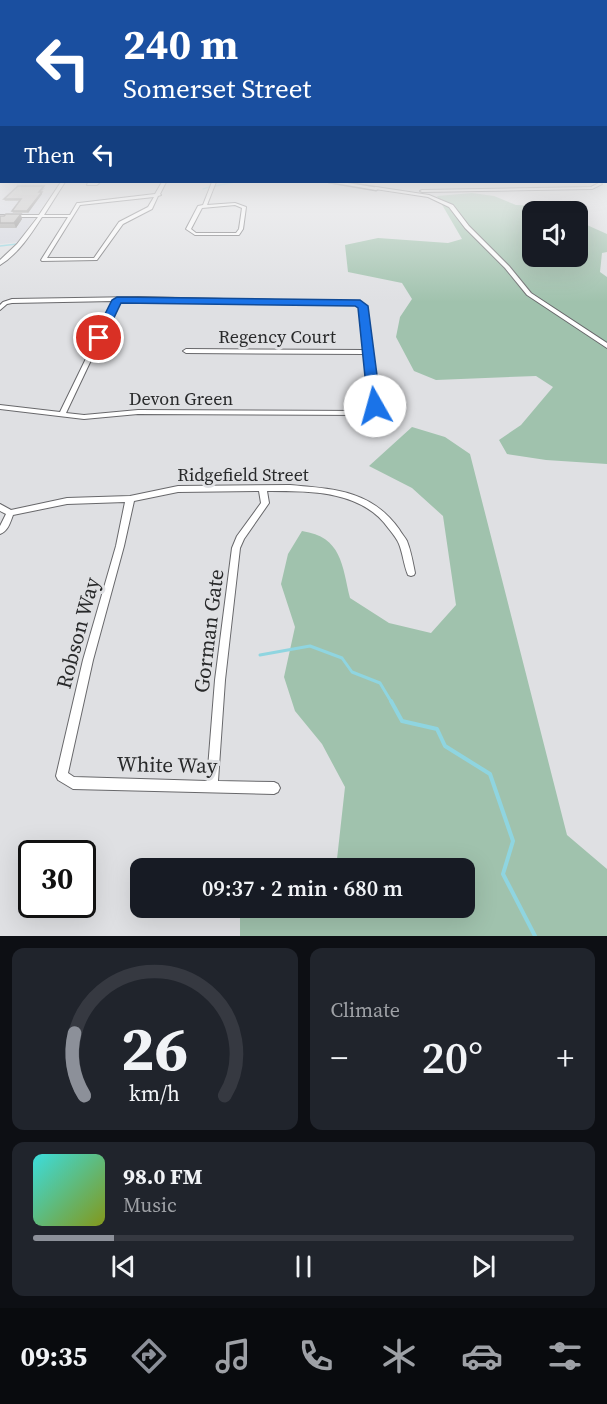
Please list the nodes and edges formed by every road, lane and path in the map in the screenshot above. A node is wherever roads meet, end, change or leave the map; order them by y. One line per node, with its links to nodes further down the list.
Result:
1 (137, 215): 7 (street)
2 (195, 215): 3 (street)
3 (242, 215)
4 (458, 215): 11 (street)
5 (0, 216): 6 (street)
6 (40, 216): 7 (street); 8 (street)
7 (71, 216)
8 (0, 263)
9 (117, 300): 10 (street); 13 (street); 15 (street)
10 (0, 308)
11 (607, 346)
12 (186, 351): 13 (street, Regency Court)
13 (368, 352): 15 (street, Devon Green)
14 (0, 407): 15 (street, Devon Green)
15 (62, 415)
16 (263, 489): 17 (street, Ridgefield Street); 21 (street, Ridgefield Street); 23 (street, Gorman Gate)
17 (130, 499): 19 (street, Ridgefield Street); 22 (street, Robson Way)
18 (0, 507): 19 (street)
19 (10, 513): 20 (street)
20 (0, 531)
21 (411, 573)
22 (62, 776): 23 (street, White Way)
23 (212, 786): 24 (street, White Way)
24 (274, 788)

